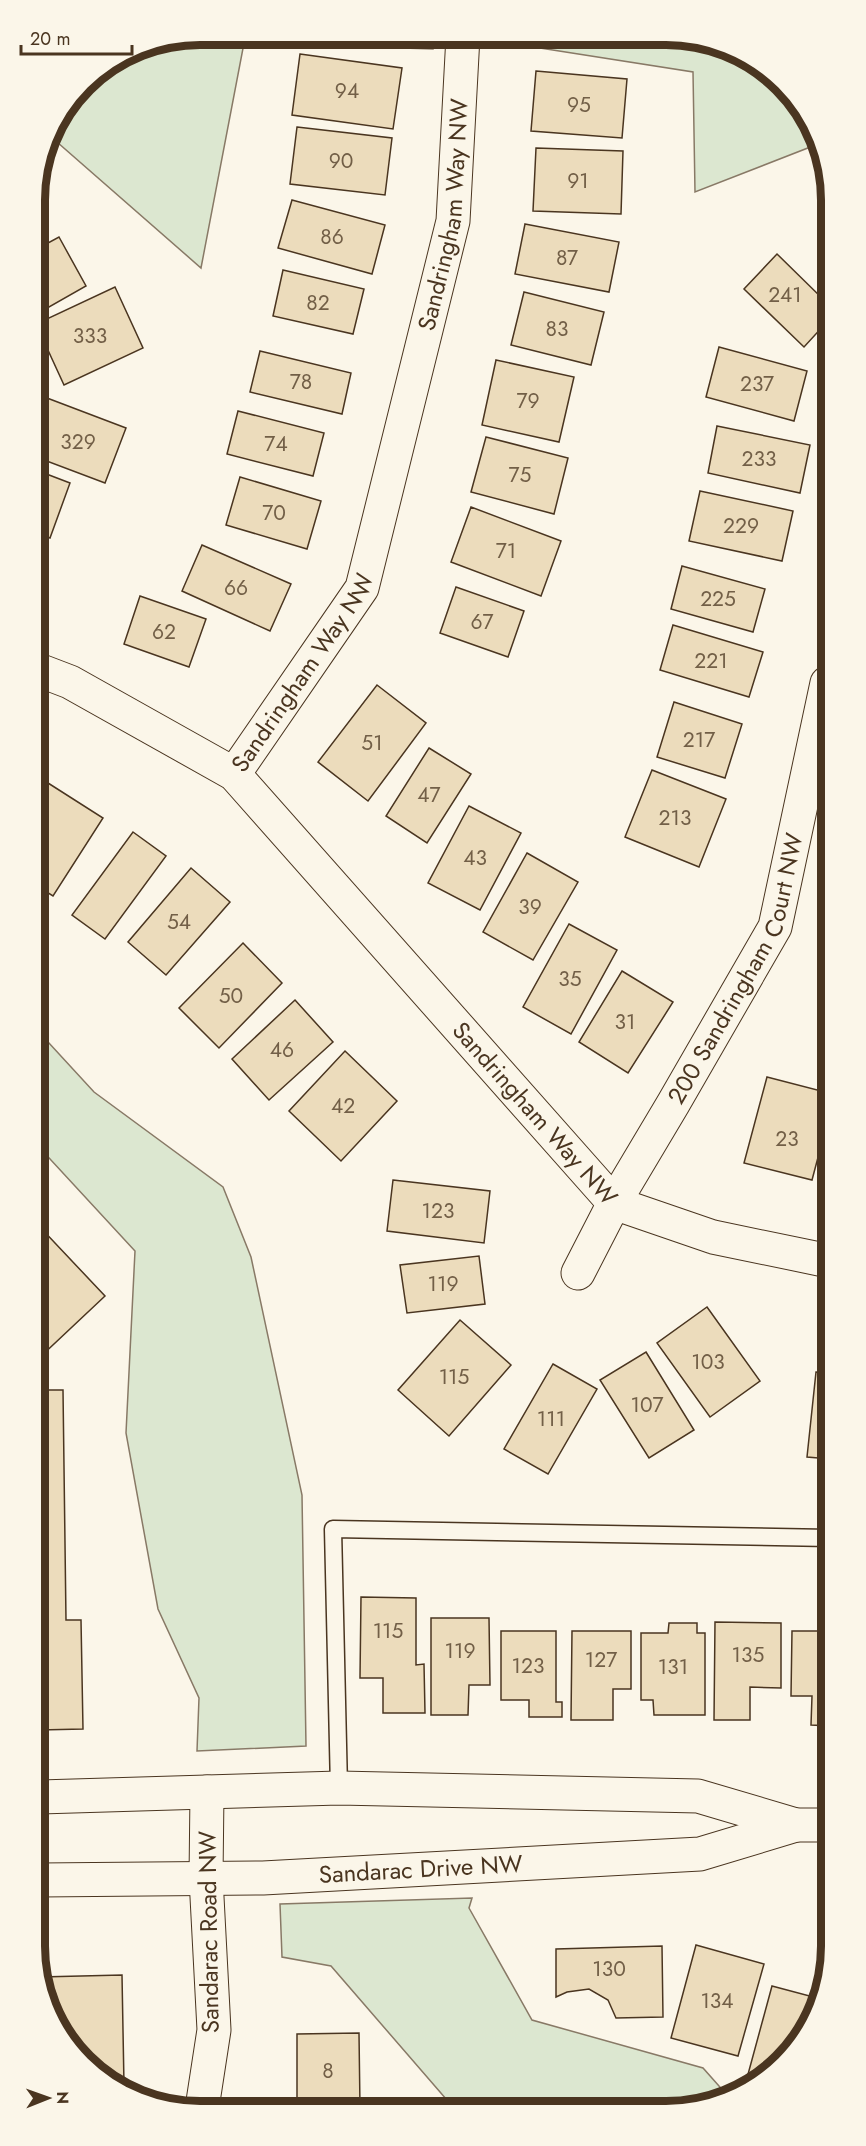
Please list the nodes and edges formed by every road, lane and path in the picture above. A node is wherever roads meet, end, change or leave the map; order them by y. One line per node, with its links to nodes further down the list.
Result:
1 (463, 45): 4 (street, Sandringham Way NW)
2 (45, 672): 4 (street)
3 (821, 711): 5 (street, 200 Sandringham Court NW)
4 (234, 774): 5 (street, Sandringham Way NW)
5 (614, 1203): 6 (street, Sandringham Way NW); 7 (street, 200 Sandringham Court NW)
6 (821, 1259)
7 (578, 1273)
8 (821, 1538): 9 (lane)
9 (339, 1788): 10 (street, Sandarac Drive NW); 12 (street, Sandarac Drive NW)
10 (207, 1792): 11 (street, Sandarac Drive NW); 14 (street, Sandarac Road NW)
11 (45, 1797)
12 (796, 1825): 13 (street, Sandarac Drive NW); 14 (street, Sandarac Drive NW)
13 (821, 1825)
14 (206, 1878): 15 (street, Sandarac Drive NW); 16 (street, Sandarac Road NW)
15 (45, 1880)
16 (203, 2101)

